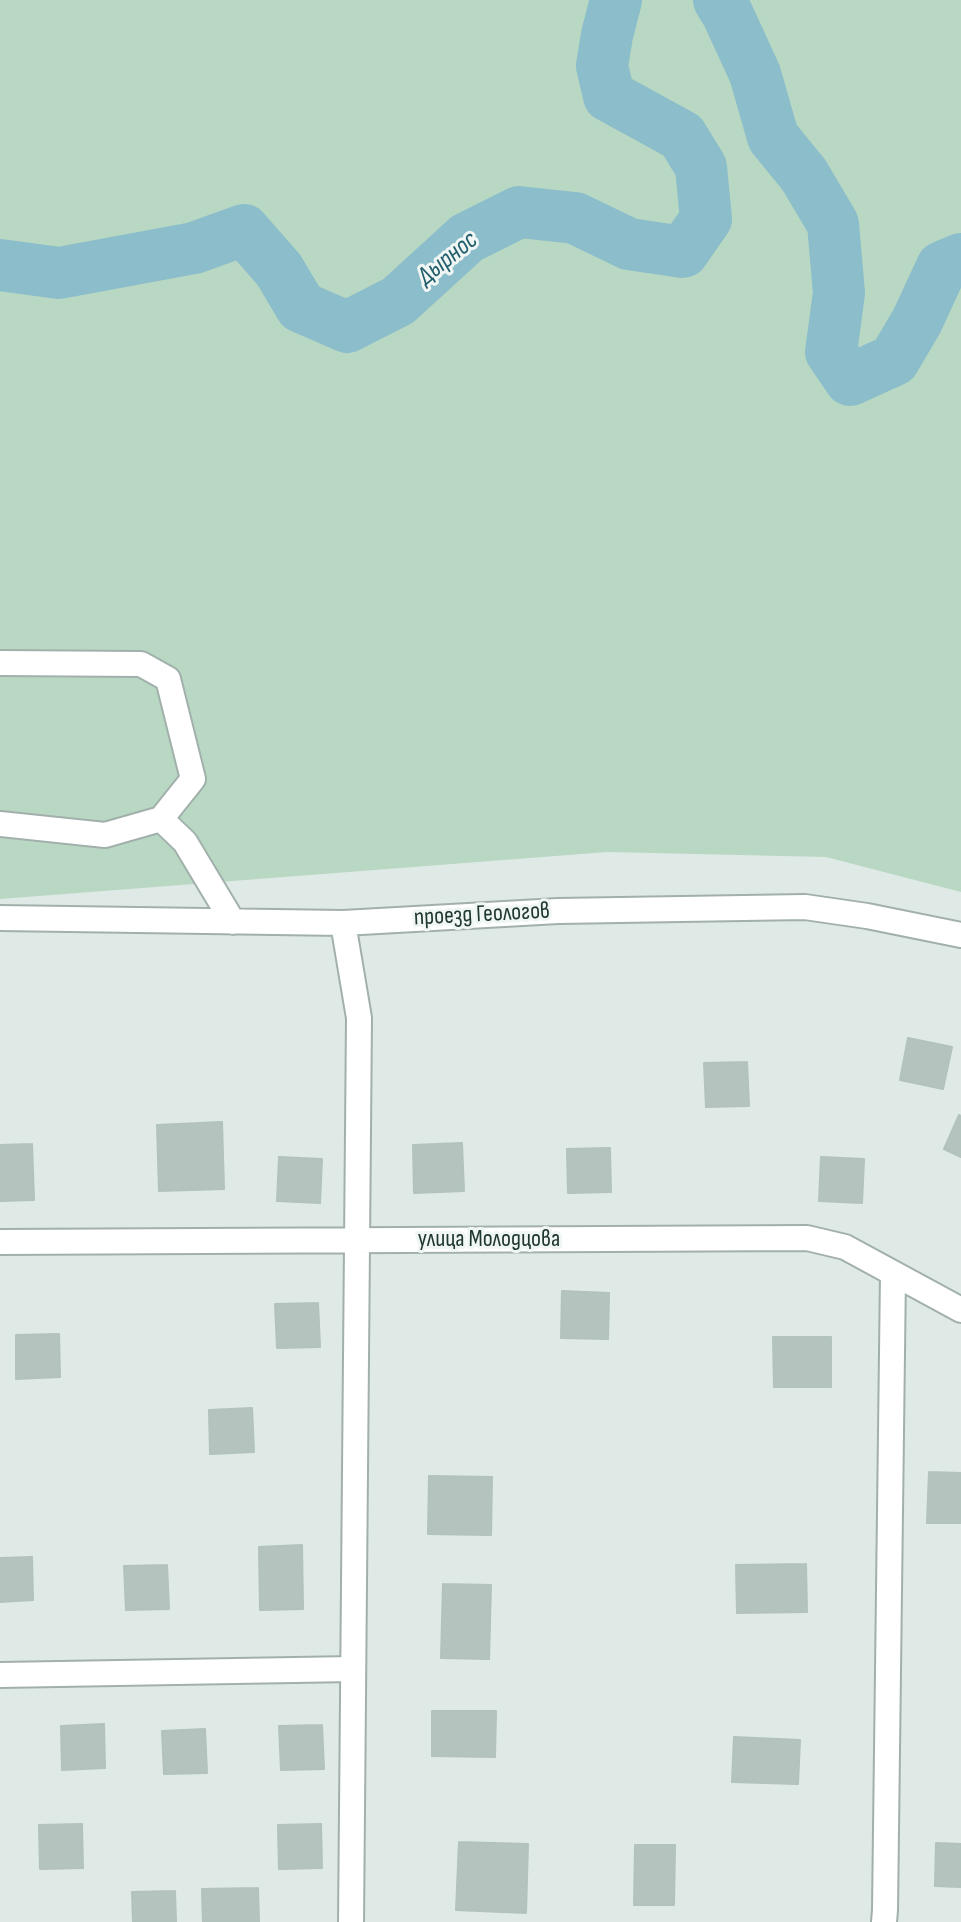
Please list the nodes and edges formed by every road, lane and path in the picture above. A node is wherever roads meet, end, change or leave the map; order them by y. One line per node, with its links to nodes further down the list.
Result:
1 (0, 663): 2 (street)
2 (161, 819): 3 (street); 5 (street)
3 (0, 824)
4 (0, 918): 5 (street, проезд Геологов)
5 (233, 922): 6 (street, проезд Геологов)
6 (343, 923): 7 (street, проезд Геологов); 8 (street)
7 (961, 935)
8 (357, 1240): 9 (street, улица Молодцова); 10 (street, улица Молодцова); 12 (street)
9 (0, 1242)
10 (893, 1273): 11 (street, улица Молодцова); 15 (street)
11 (961, 1310)
12 (353, 1669): 13 (street); 14 (street)
13 (0, 1675)
14 (351, 1922)
15 (884, 1922)

